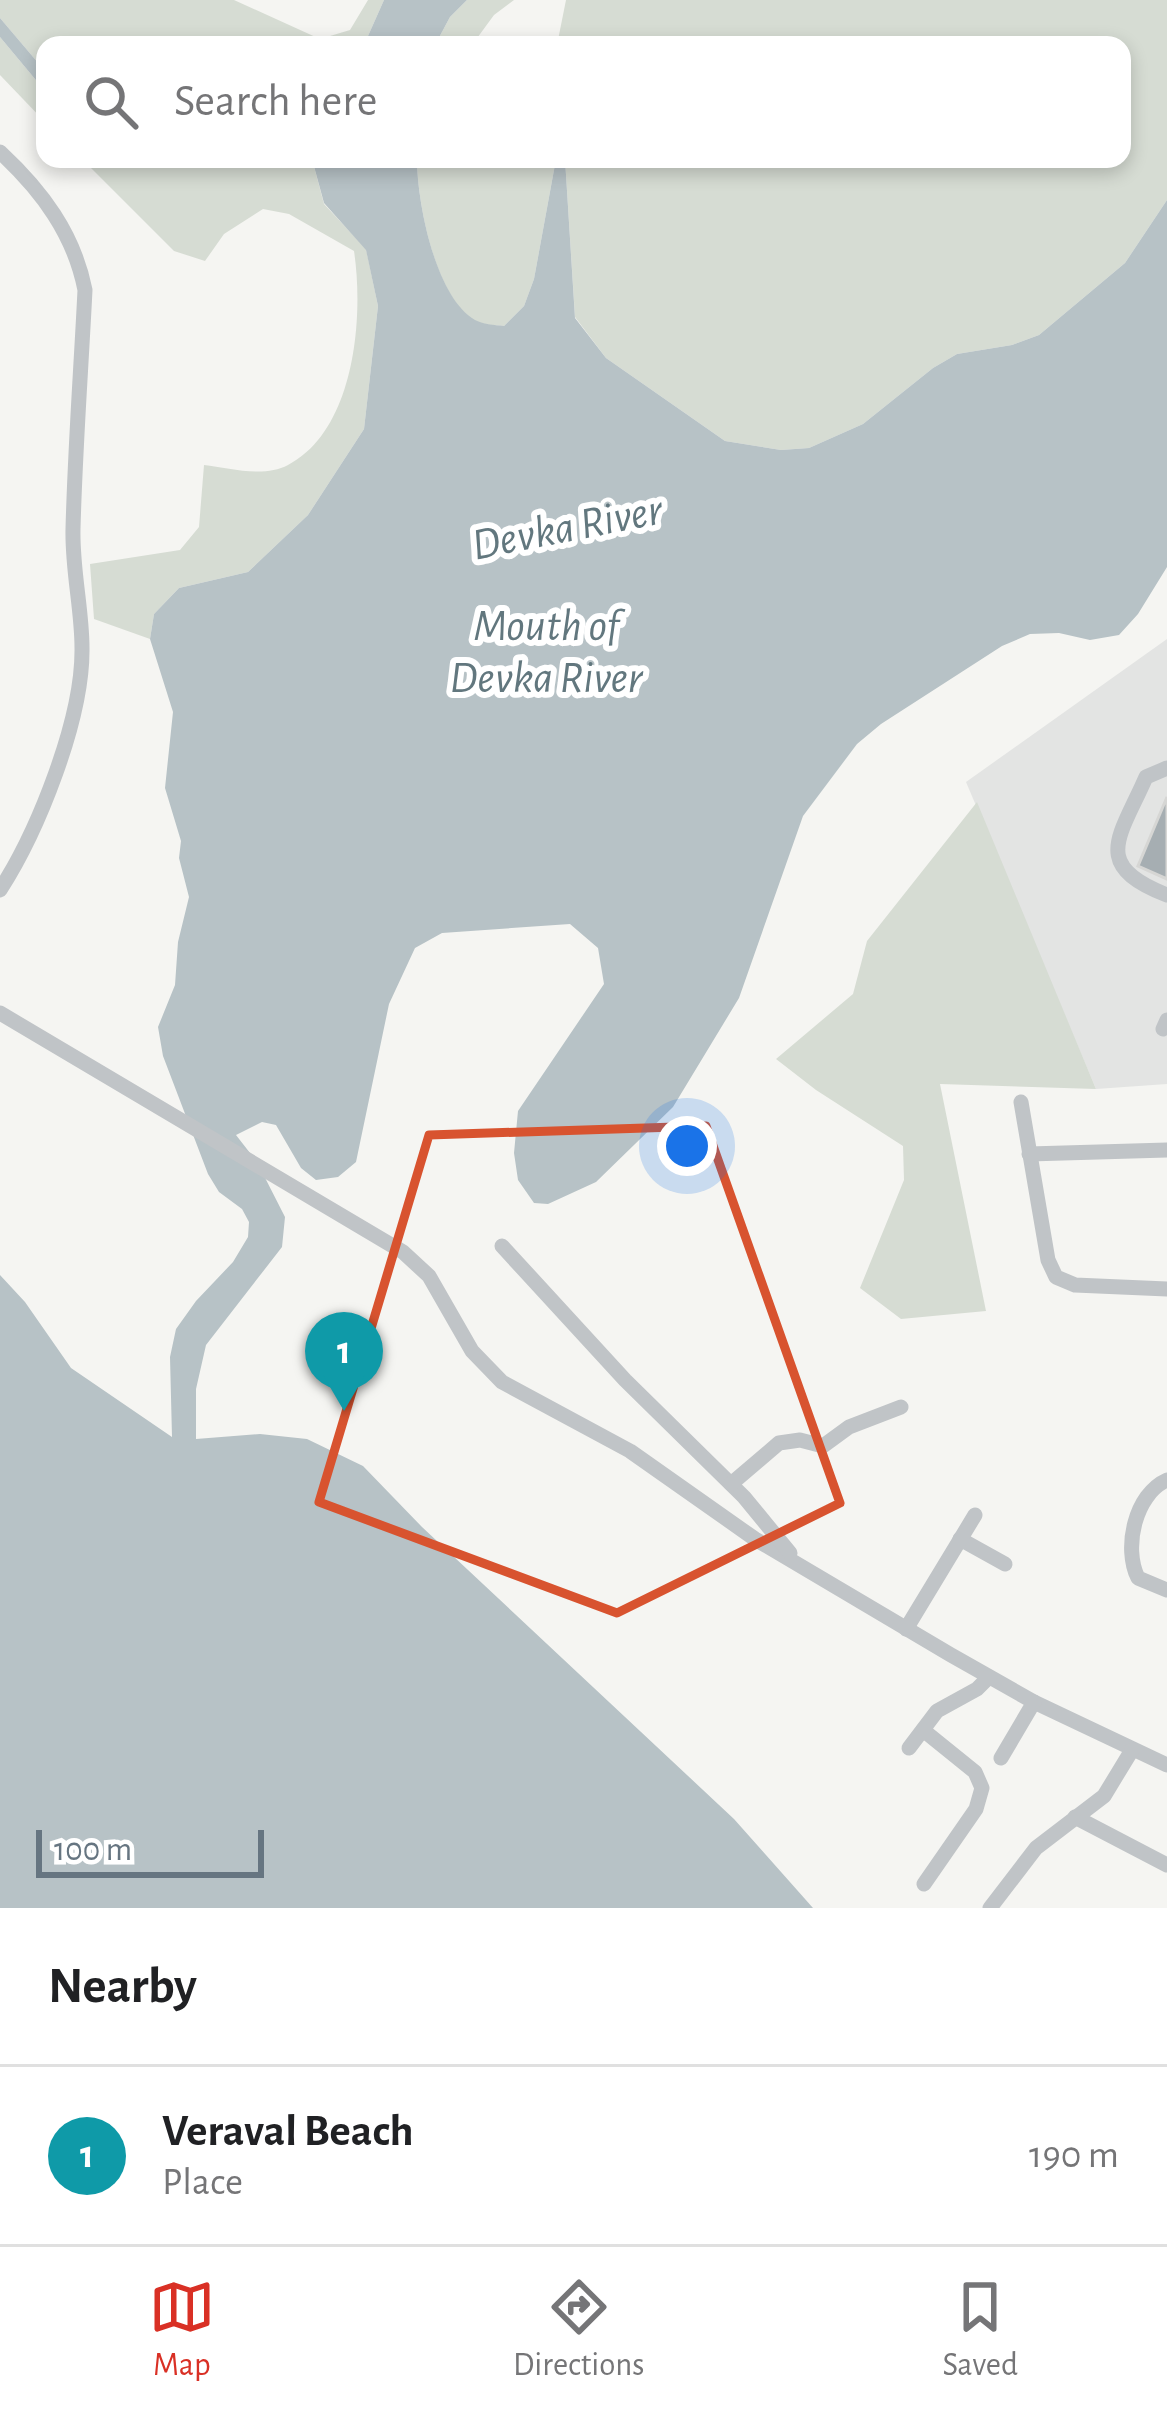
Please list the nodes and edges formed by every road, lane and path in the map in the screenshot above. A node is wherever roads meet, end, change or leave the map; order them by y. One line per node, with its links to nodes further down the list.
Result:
1 (0, 152): 3 (street)
2 (1167, 768): 4 (street)
3 (0, 890)
4 (1167, 895)
5 (0, 1013): 16 (street)
6 (1021, 1102): 8 (street)
7 (1167, 1150): 8 (street)
8 (1030, 1154): 10 (street)
9 (502, 1246): 13 (street)
10 (1167, 1289)
11 (901, 1407): 13 (street)
12 (1167, 1480): 18 (street)
13 (731, 1484): 16 (street)
14 (975, 1515): 15 (street)
15 (960, 1539): 17 (street); 19 (street)
16 (800, 1564): 19 (street)
17 (1005, 1564)
18 (1167, 1590)
19 (907, 1629): 20 (street)
20 (989, 1677): 21 (street); 22 (street)
21 (1034, 1702): 24 (street); 25 (street)
22 (923, 1730): 23 (street); 29 (street)
23 (909, 1748)
24 (1132, 1750): 26 (street); 27 (street)
25 (1000, 1759)
26 (1167, 1766)
27 (1075, 1817): 28 (street); 30 (street)
28 (1167, 1864)
29 (924, 1884)
30 (990, 1908)

